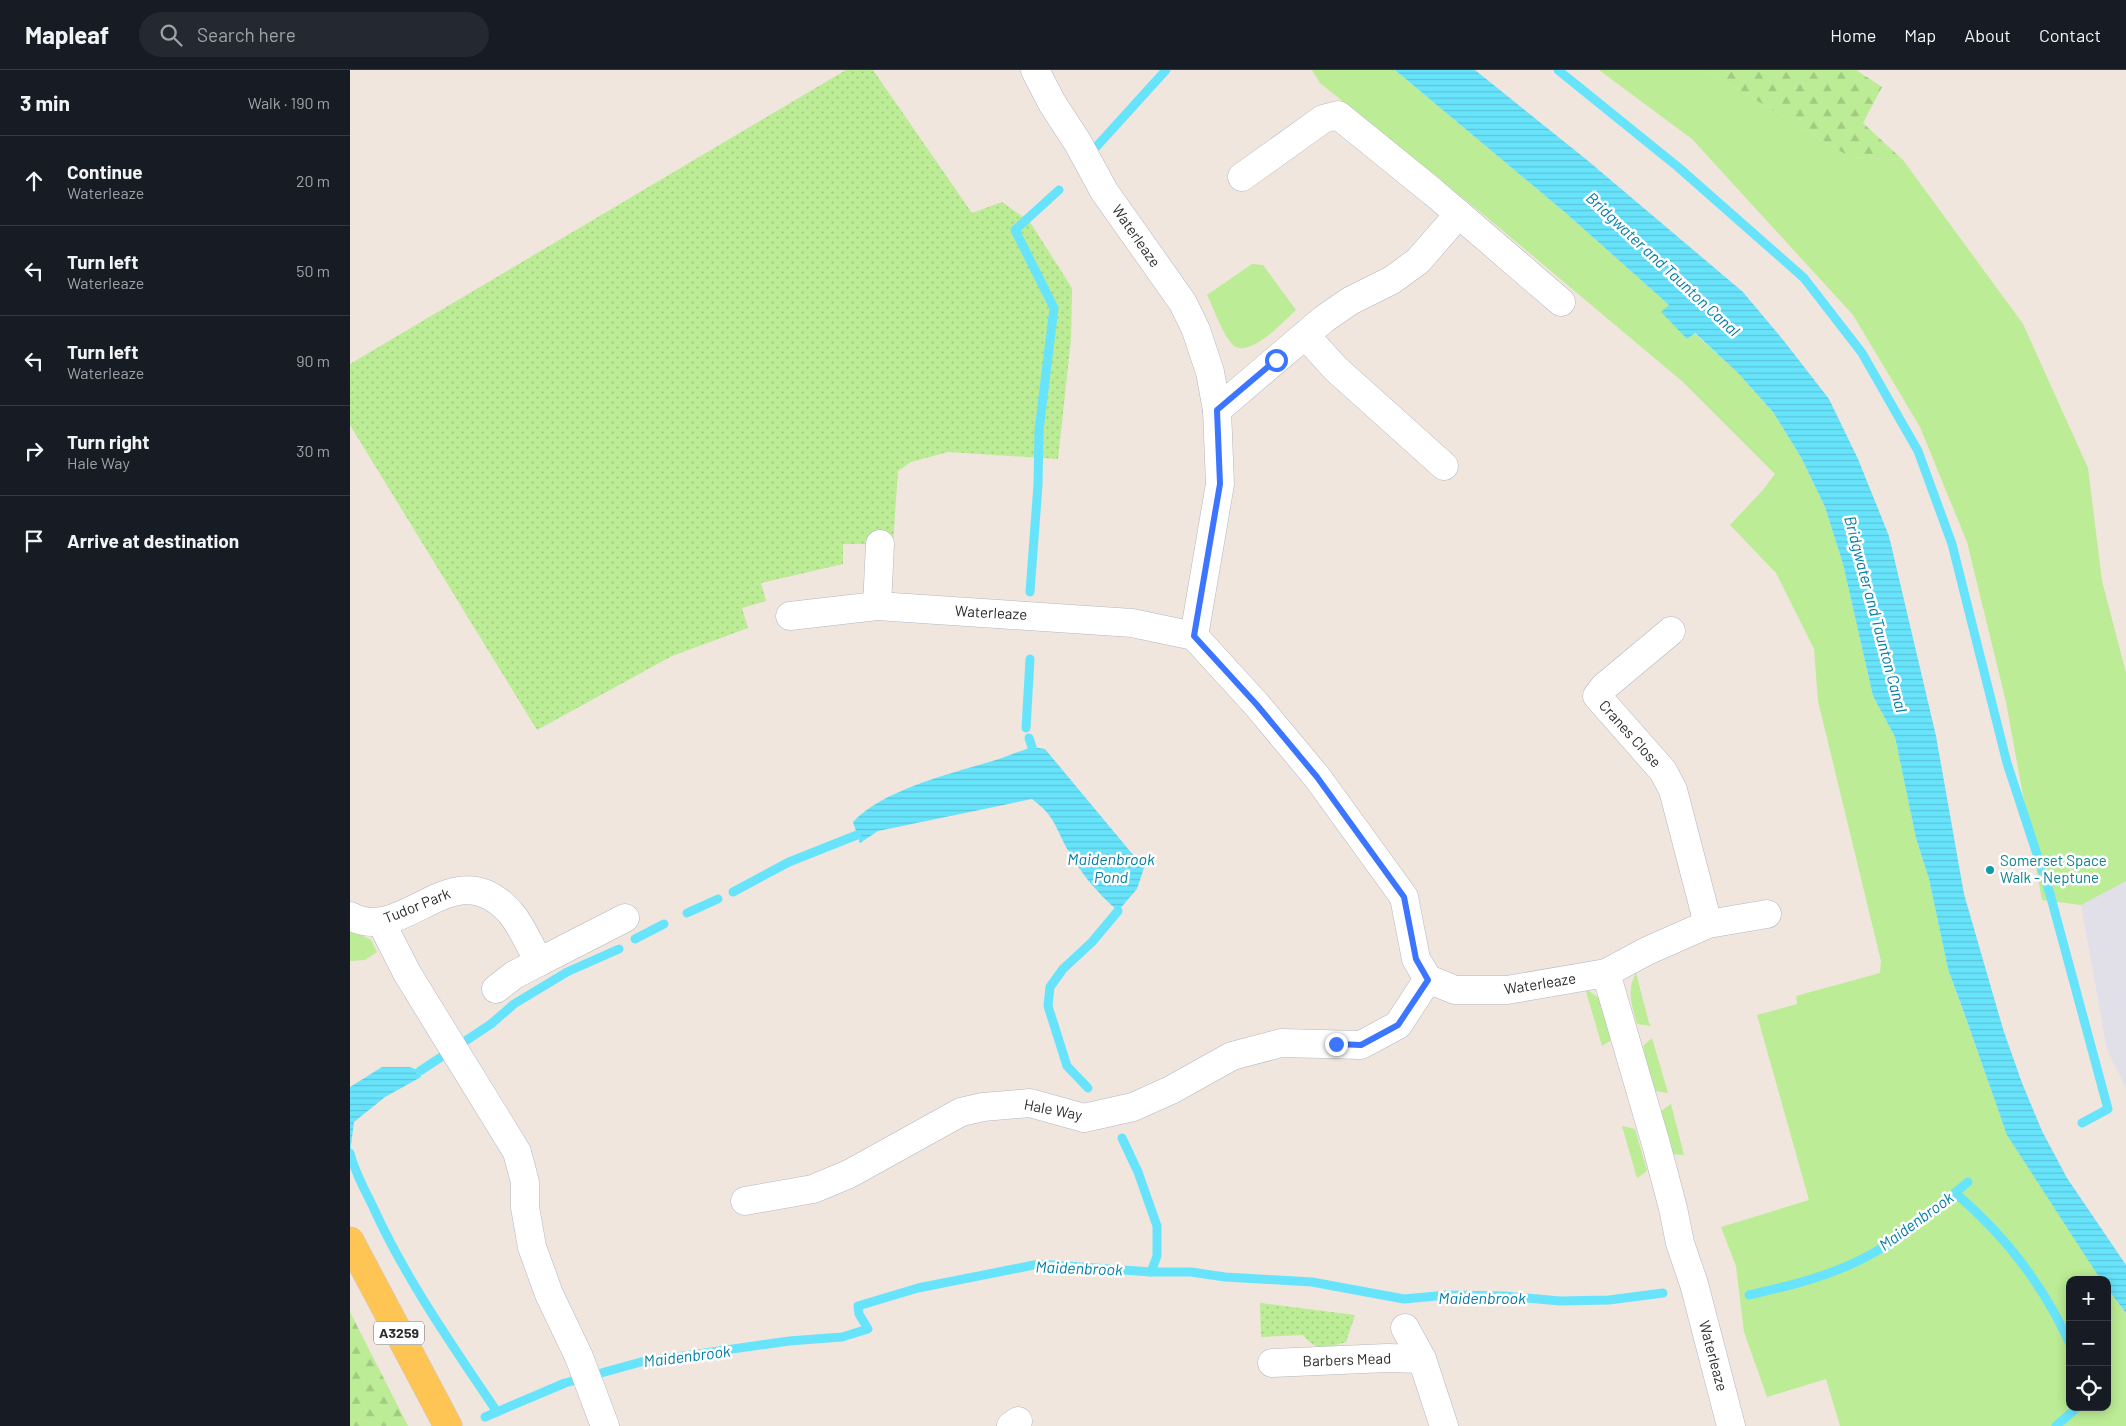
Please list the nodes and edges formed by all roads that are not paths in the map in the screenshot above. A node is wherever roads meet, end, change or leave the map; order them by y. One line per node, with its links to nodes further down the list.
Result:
1 (1035, 70): 6 (street, Waterleaze)
2 (1242, 177): 3 (street)
3 (1459, 214): 4 (street); 5 (street)
4 (1561, 302)
5 (1306, 336): 6 (street); 7 (street)
6 (1217, 410): 12 (street, Waterleaze)
7 (1444, 466)
8 (880, 544): 9 (street)
9 (877, 606): 10 (street, Waterleaze); 12 (street, Waterleaze)
10 (790, 616)
11 (1671, 630): 17 (street, Cranes Close)
12 (1194, 636): 20 (street)
13 (1767, 914): 17 (street)
14 (350, 916): 16 (street, Tudor Park)
15 (625, 918): 18 (street)
16 (381, 922): 18 (street, Tudor Park); 28 (street)
17 (1708, 924): 19 (street)
18 (539, 962): 21 (street)
19 (1606, 973): 20 (street, Waterleaze); 30 (street, Waterleaze)
20 (1428, 980): 22 (street, Hale Way)
21 (496, 989)
22 (745, 1201)
23 (350, 1241): 27 (main road, A3259)
24 (1406, 1328): 25 (street)
25 (1422, 1359): 26 (street, Barbers Mead); 29 (street)
26 (1272, 1363)
27 (448, 1426)
28 (605, 1426)
29 (1444, 1426)
30 (1731, 1426)

